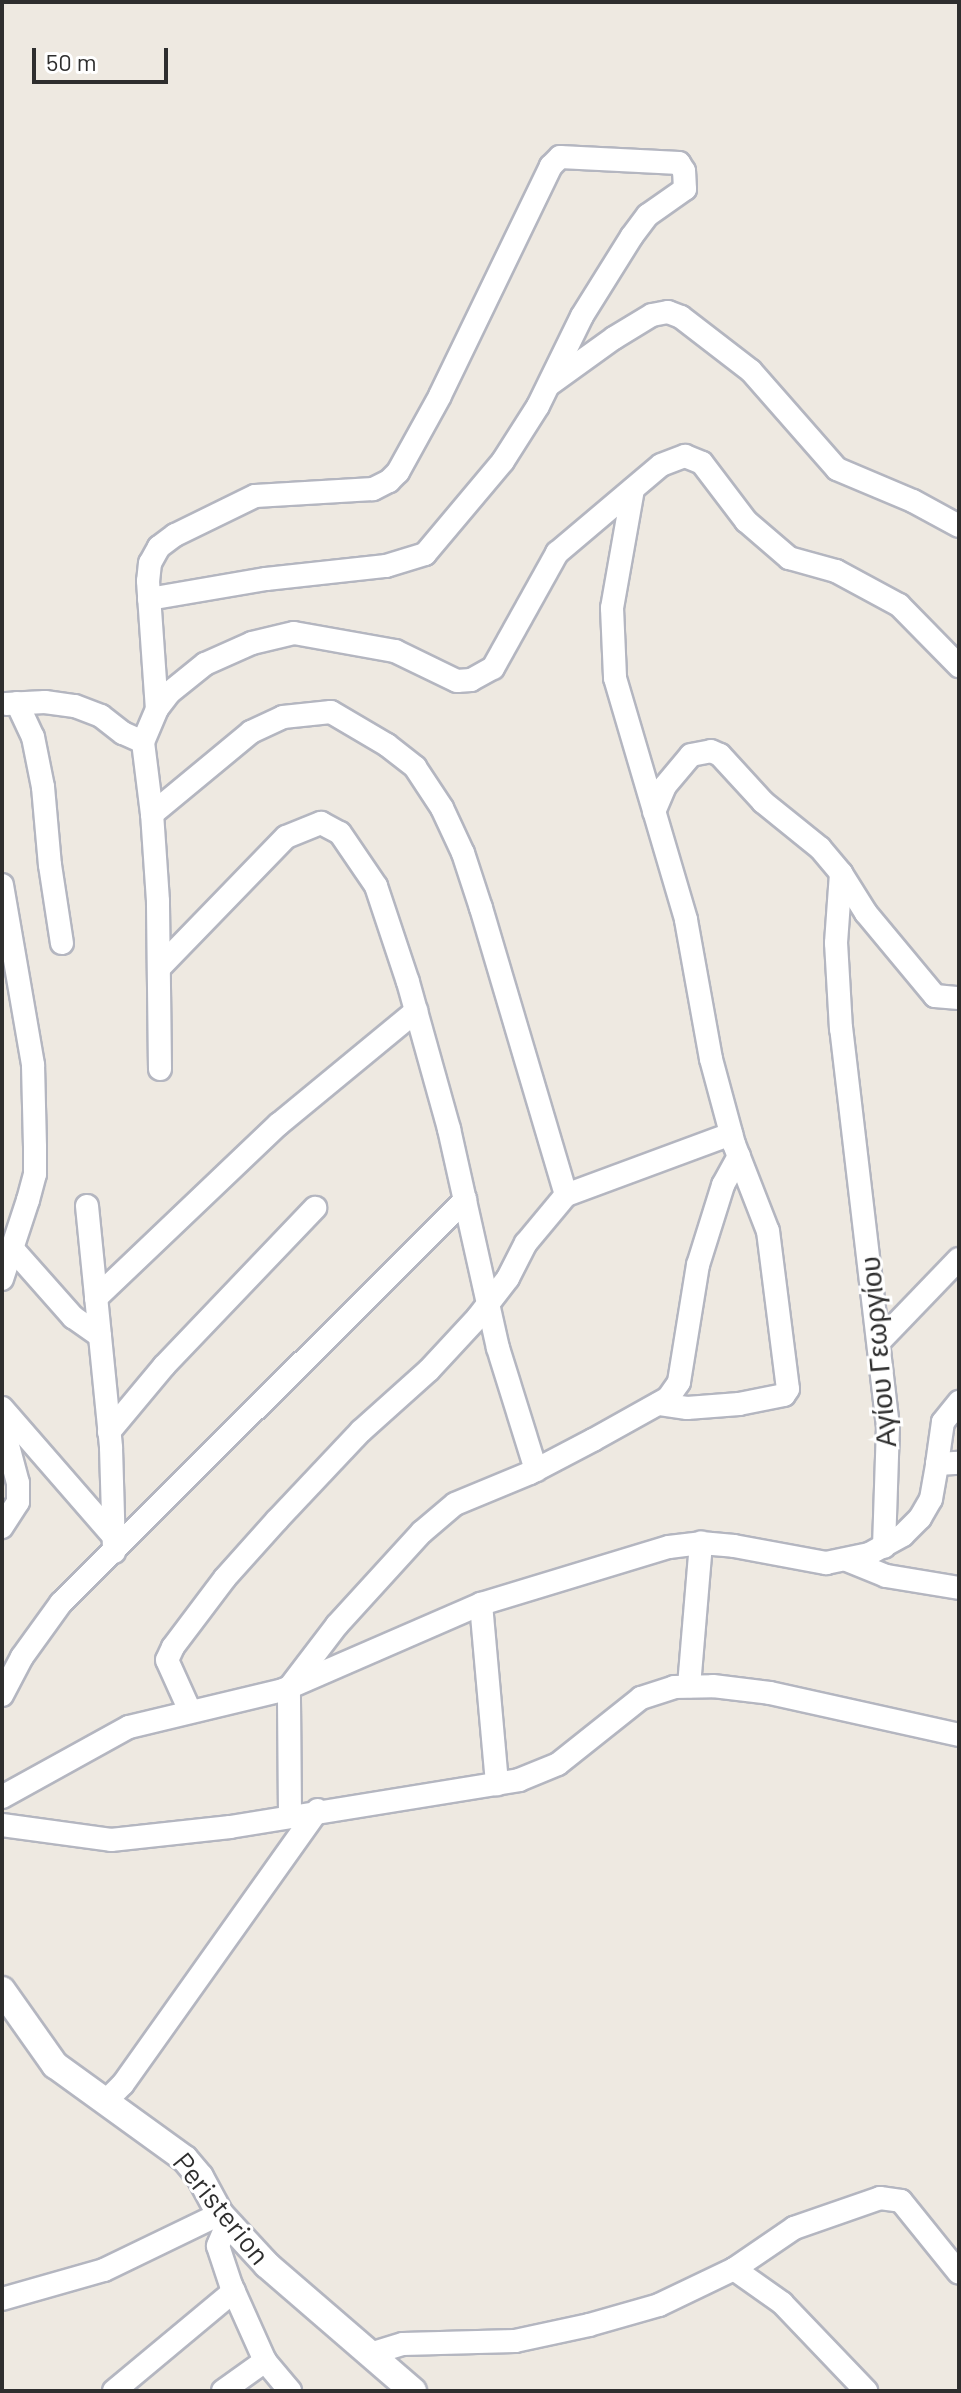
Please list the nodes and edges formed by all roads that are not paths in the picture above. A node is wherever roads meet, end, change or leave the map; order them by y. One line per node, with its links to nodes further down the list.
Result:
1 (549, 384): 3 (street); 4 (street); 4 (street)
2 (633, 489): 5 (street); 7 (street); 9 (street)
3 (959, 526)
4 (149, 599): 7 (street)
5 (959, 666)
6 (10, 704): 8 (street); 13 (street)
7 (157, 709): 8 (street)
8 (143, 742): 10 (street)
9 (654, 812): 11 (street); 18 (street)
10 (152, 814): 14 (street); 20 (street)
11 (841, 873): 15 (street); 30 (street, Αγίου Γεωργίου)
12 (2, 885): 24 (street)
13 (62, 943)
14 (160, 967): 16 (street); 17 (street)
15 (959, 998)
16 (416, 1011): 21 (street); 27 (street)
17 (160, 1069)
18 (731, 1134): 19 (street); 20 (street)
19 (739, 1156): 32 (street); 32 (street)
20 (566, 1195): 28 (street)
21 (465, 1200): 28 (street); 40 (street)
22 (87, 1206): 27 (street)
23 (315, 1208): 35 (street)
24 (11, 1247): 26 (street); 29 (street)
25 (959, 1259): 30 (street)
26 (2, 1279)
27 (96, 1298): 29 (street)
28 (488, 1303): 37 (street); 48 (street)
29 (100, 1336): 35 (street)
30 (879, 1342): 41 (street, Αγίου Γεωργίου)
31 (959, 1402): 36 (street)
32 (658, 1404): 37 (street)
33 (2, 1408): 40 (street)
34 (2, 1423): 38 (street)
35 (109, 1432): 40 (street)
36 (948, 1464): 41 (street)
37 (536, 1470): 46 (street)
38 (2, 1527)
39 (701, 1543): 42 (street); 44 (street); 45 (street)
40 (115, 1545): 47 (street)
41 (884, 1547): 42 (street)
42 (847, 1560): 43 (street)
43 (959, 1588)
44 (481, 1604): 46 (street); 50 (street)
45 (689, 1686): 49 (street); 50 (street)
46 (289, 1688): 48 (street); 53 (street)
47 (2, 1695)
48 (190, 1711): 51 (street)
49 (959, 1735)
50 (497, 1784): 52 (street)
51 (2, 1797)
52 (318, 1810): 53 (street); 56 (street)
53 (290, 1815): 54 (street)
54 (3, 1826)
55 (2, 1990): 56 (street, Peristerion)
56 (105, 2102): 57 (street, Peristerion)
57 (224, 2218): 60 (street); 61 (street); 62 (street, Peristerion)
58 (734, 2269): 59 (street); 62 (street); 68 (street)
59 (959, 2273)
60 (234, 2291): 63 (street); 64 (street)
61 (2, 2299)
62 (370, 2354): 67 (street, Peristerion)
63 (265, 2361): 65 (street); 66 (street)
64 (114, 2391)
65 (223, 2391)
66 (290, 2391)
67 (413, 2391)
68 (866, 2391)

